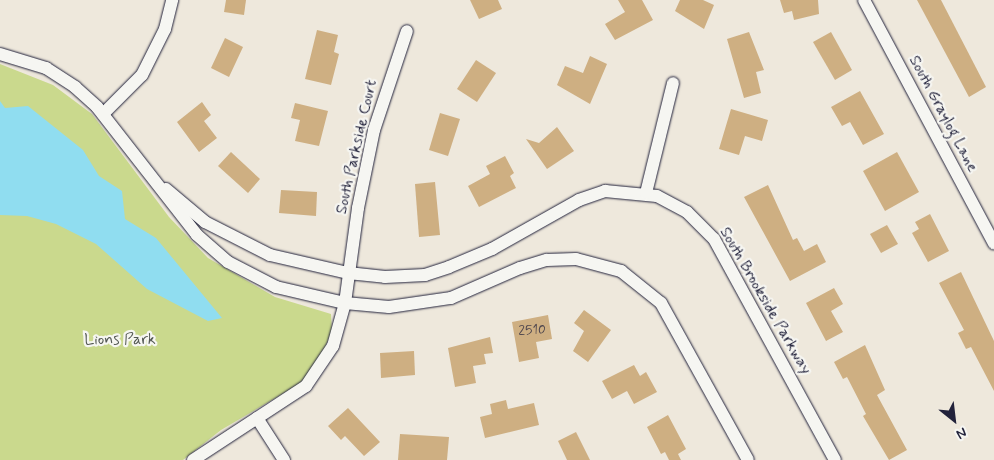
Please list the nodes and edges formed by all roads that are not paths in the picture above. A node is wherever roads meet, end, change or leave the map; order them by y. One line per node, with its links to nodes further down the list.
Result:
1 (172, 0): 6 (street)
2 (864, 0): 9 (street, South Graylog Lane)
3 (407, 31): 10 (street, South Parkside Court)
4 (0, 54): 6 (street, South Brookside Parkway)
5 (673, 83): 8 (street)
6 (103, 114): 7 (street, South Brookside Parkway)
7 (146, 169): 10 (street, South Brookside Parkway); 11 (street, South Brookside Parkway)
8 (646, 193): 10 (street, South Brookside Parkway); 16 (street, South Brookside Parkway)
9 (994, 242)
10 (348, 273): 11 (street, South Parkside Court)
11 (345, 304): 12 (street, South Parkside Court); 15 (street, South Brookside Parkway)
12 (257, 418): 13 (street, South Parkside Court); 14 (street)
13 (193, 460)
14 (284, 460)
15 (748, 460)
16 (835, 460)

